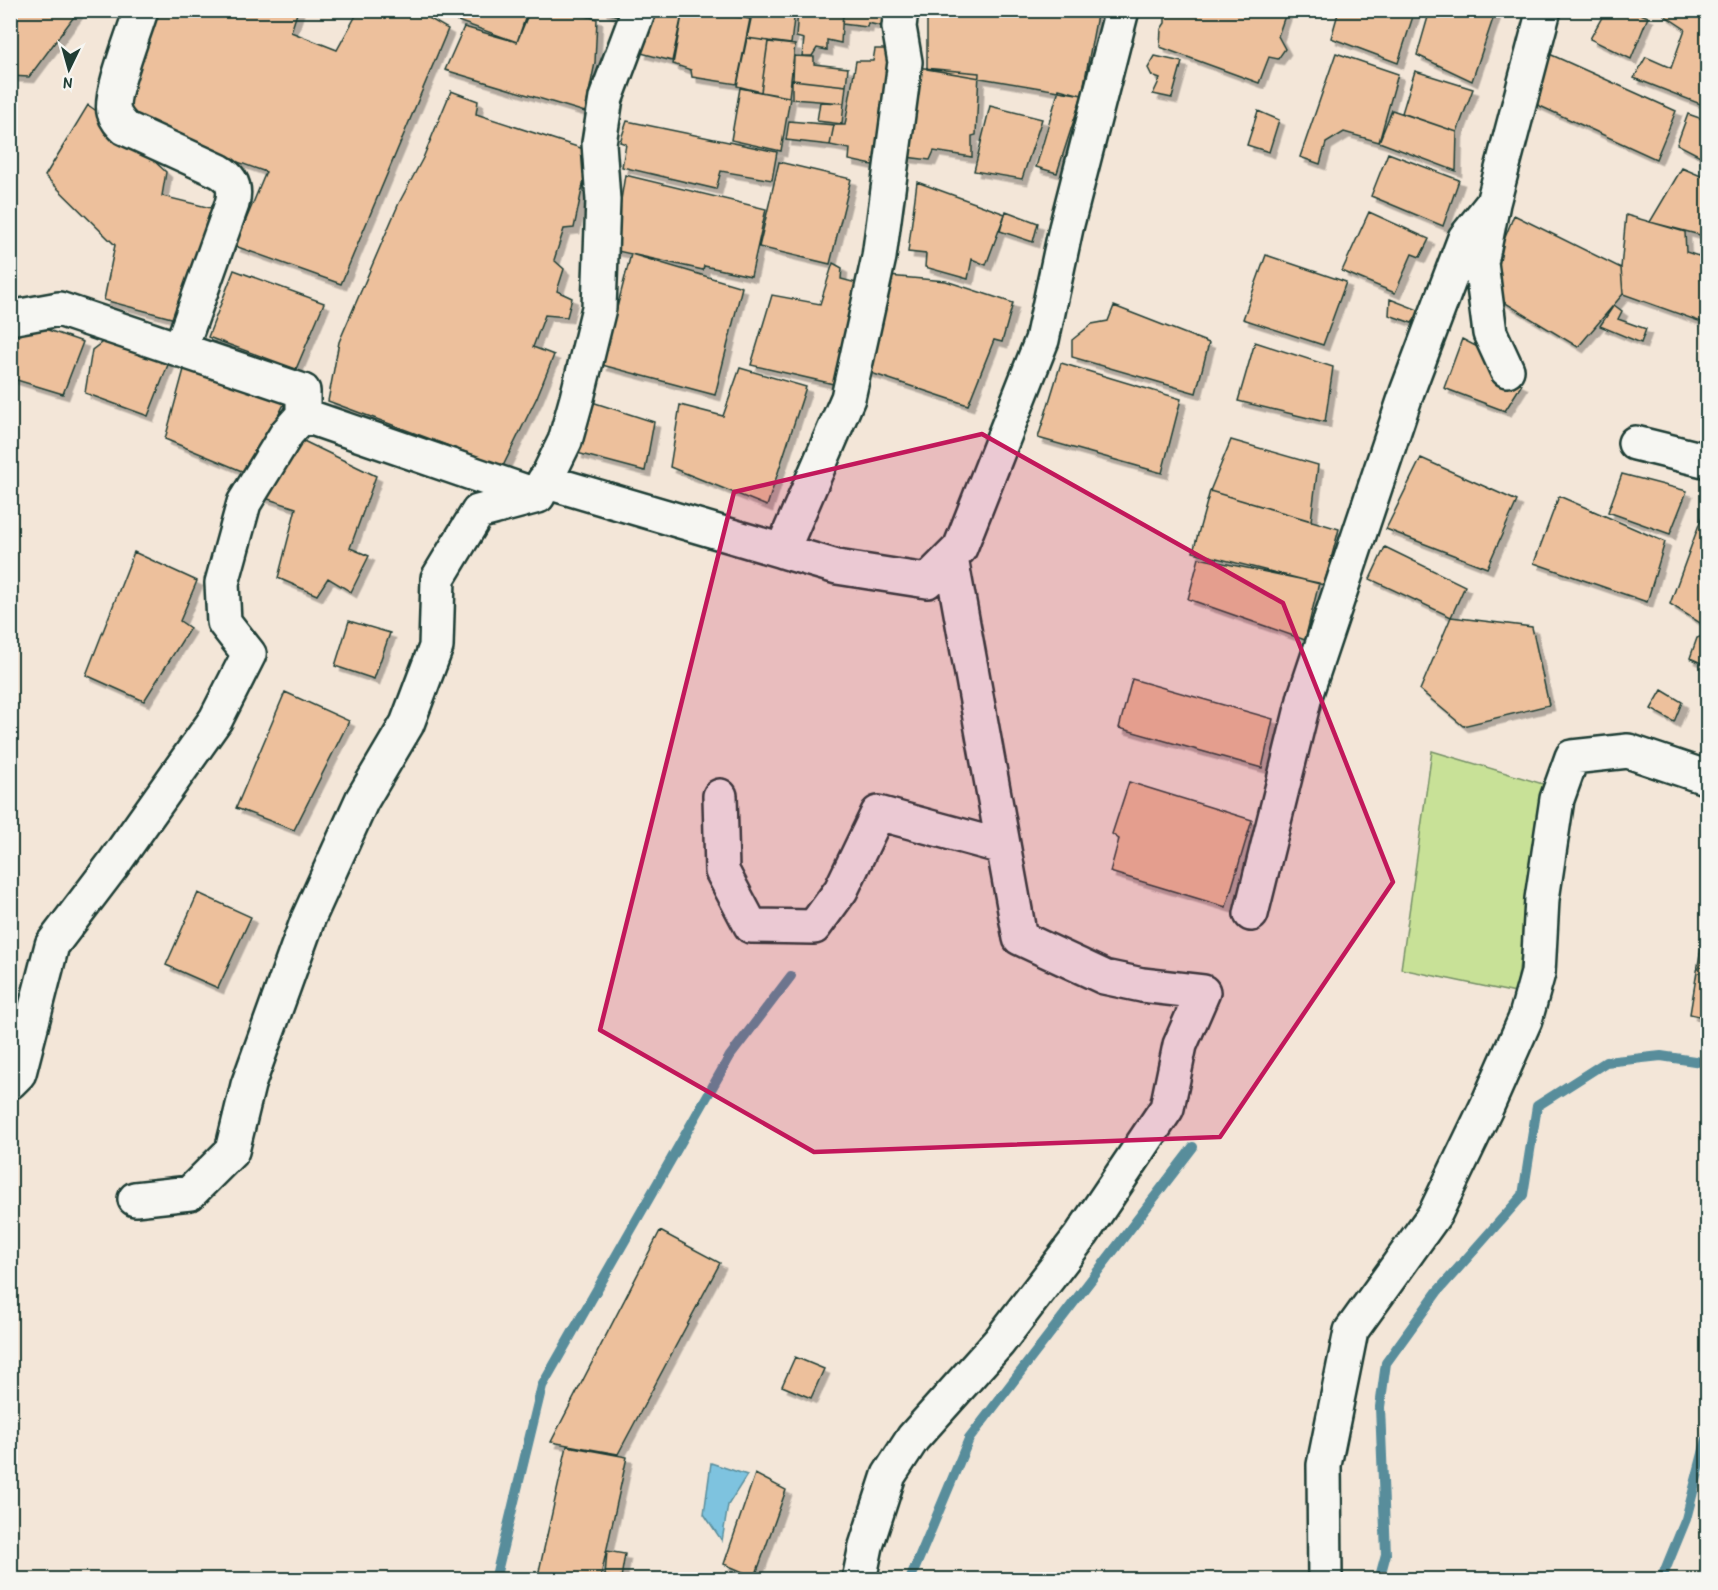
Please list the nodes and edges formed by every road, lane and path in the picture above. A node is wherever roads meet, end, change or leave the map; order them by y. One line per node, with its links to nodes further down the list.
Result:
1 (141, 10): 8 (street)
2 (639, 10): 13 (street)
3 (901, 10): 14 (street)
4 (1122, 10): 15 (street)
5 (1544, 10): 6 (street)
6 (1493, 203): 9 (street); 19 (street)
7 (10, 318): 8 (street)
8 (180, 350): 10 (street)
9 (1507, 370)
10 (303, 415): 13 (street); 20 (street)
11 (1635, 443): 12 (street)
12 (1707, 461)
13 (541, 489): 14 (street); 21 (street)
14 (782, 551): 15 (street)
15 (951, 558): 18 (street)
16 (1707, 778): 23 (street)
17 (720, 796): 18 (street)
18 (1003, 847): 22 (street)
19 (1251, 914)
20 (10, 1082)
21 (135, 1199)
22 (859, 1580)
23 (1325, 1580)

